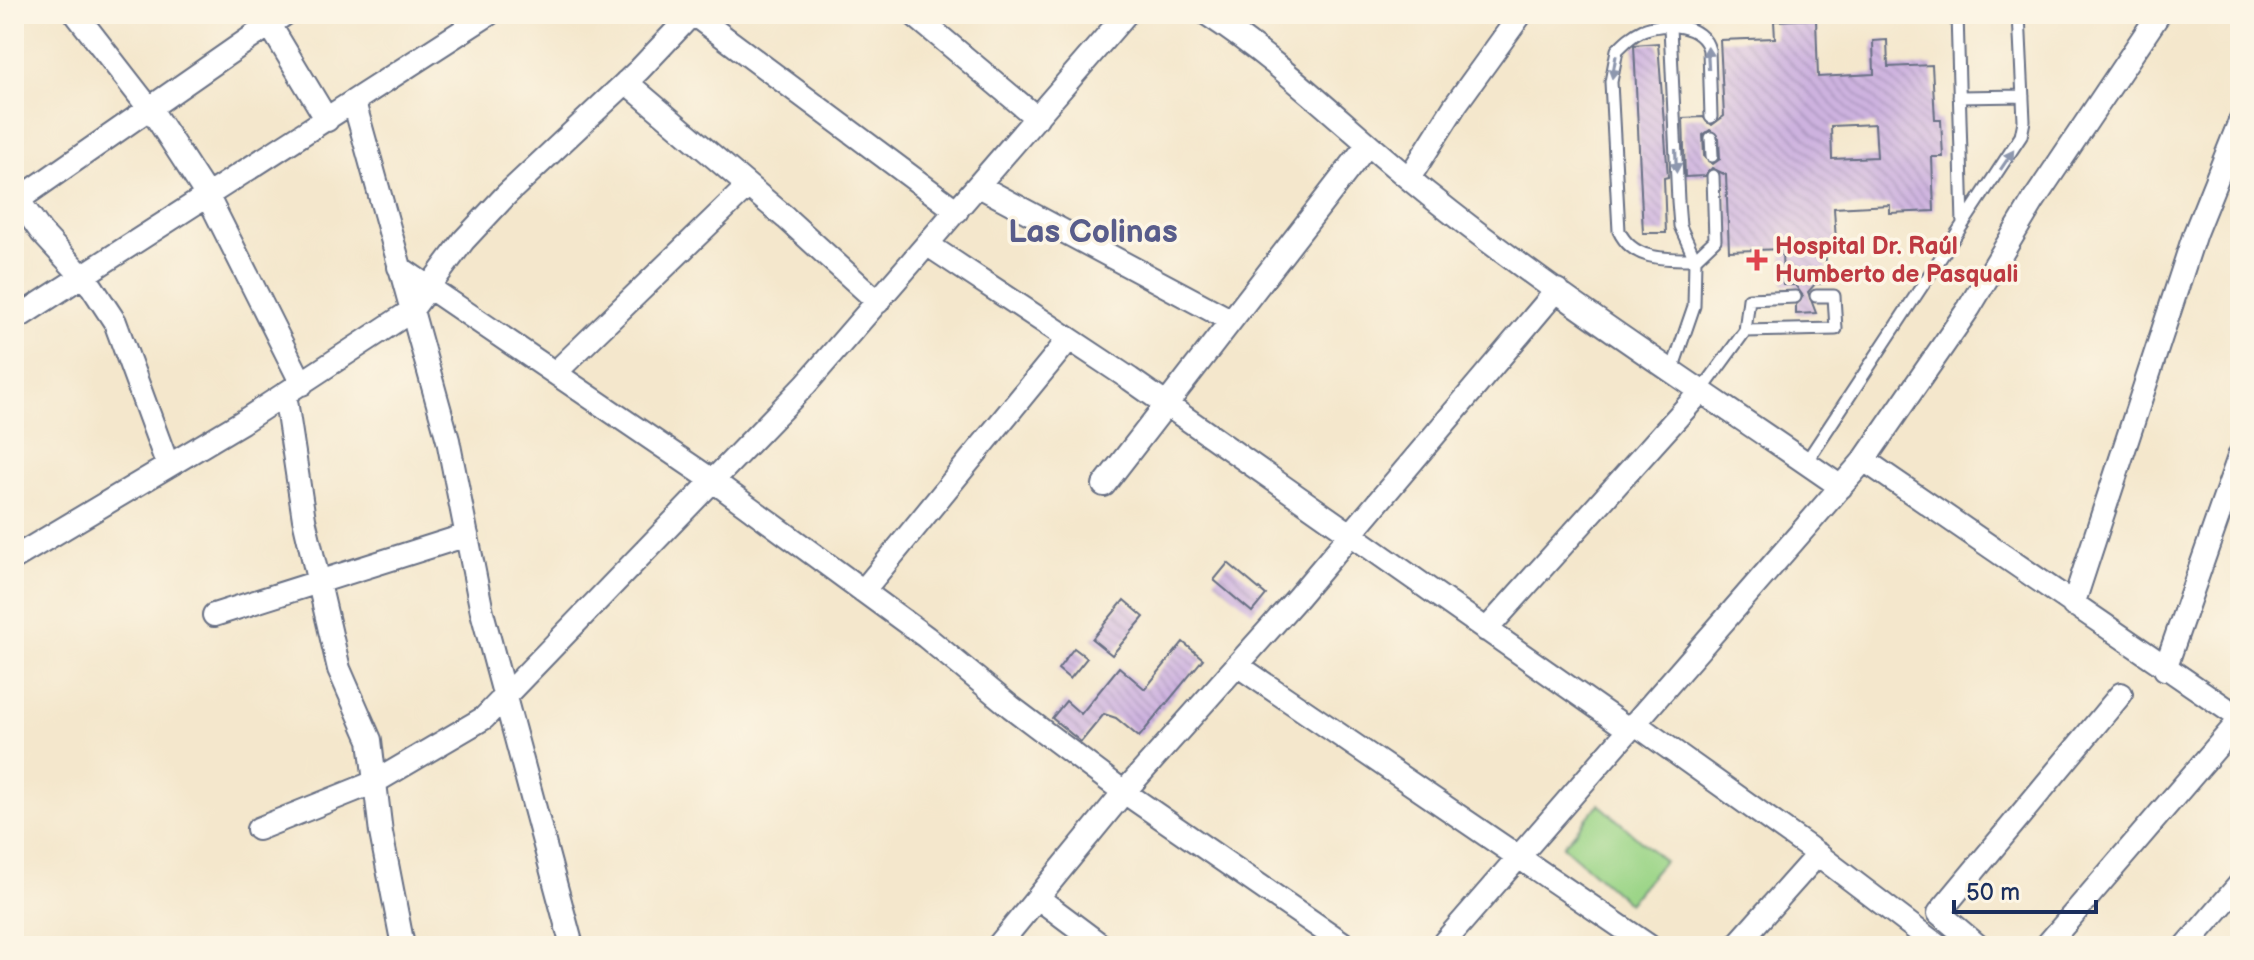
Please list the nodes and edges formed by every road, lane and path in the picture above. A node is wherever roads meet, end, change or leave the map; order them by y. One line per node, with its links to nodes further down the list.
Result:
1 (489, 14): 16 (street)
2 (693, 14): 13 (street); 31 (street)
3 (913, 14): 19 (street)
4 (1126, 14): 19 (street)
5 (1207, 14): 23 (street)
6 (1521, 14): 26 (street)
7 (1957, 14): 15 (lane)
8 (2019, 14): 14 (lane)
9 (2159, 14): 53 (street)
10 (86, 17): 17 (street)
11 (273, 17): 17 (street); 20 (street)
12 (1670, 27): 18 (lane, one-way to 12); 34 (lane, one-way to 34); 34 (lane, one-way to 34)
13 (626, 82): 27 (street); 37 (street)
14 (2023, 96): 15 (lane); 32 (lane, one-way to 14)
15 (1959, 97): 32 (lane)
16 (354, 102): 20 (street); 35 (street)
17 (150, 110): 29 (street); 30 (street)
18 (1711, 117)
19 (1037, 118): 28 (street)
20 (327, 120): 30 (street)
21 (2240, 121): 64 (street)
22 (1711, 138): 24 (lane)
23 (1368, 144): 26 (street); 44 (street)
24 (1712, 156)
25 (1713, 176): 34 (lane)
26 (1409, 178): 38 (street)
27 (748, 186): 41 (street); 48 (street)
28 (979, 186): 31 (street); 44 (street)
29 (16, 197): 36 (street)
30 (208, 197): 36 (street); 49 (street)
31 (957, 211): 33 (street)
32 (1963, 225): 54 (lane)
33 (928, 245): 41 (street); 46 (street)
34 (1695, 259): 47 (lane)
35 (399, 267): 37 (street); 42 (street)
36 (82, 277): 43 (street); 55 (street)
37 (427, 287): 42 (street); 48 (street)
38 (1557, 290): 47 (street); 59 (street)
39 (1816, 296): 45 (lane)
40 (1795, 297): 45 (lane)
41 (878, 302): 56 (street)
42 (411, 311): 49 (street); 60 (street)
43 (14, 320)
44 (1230, 320): 51 (street)
45 (1745, 331): 50 (lane)
46 (1069, 339): 51 (street); 63 (street)
47 (1672, 370): 50 (street)
48 (556, 372): 56 (street)
49 (293, 389): 55 (street); 62 (street)
50 (1702, 390): 54 (street); 66 (street)
51 (1165, 404): 57 (street); 59 (street)
52 (2240, 454): 68 (street)
53 (1864, 460): 58 (street); 64 (street)
54 (1806, 462): 58 (street)
55 (168, 466): 61 (street)
56 (712, 480): 63 (street); 70 (street)
57 (1104, 485)
58 (1841, 487): 72 (street)
59 (1349, 534): 66 (street); 67 (street)
60 (467, 535): 62 (street); 70 (street)
61 (14, 558)
62 (320, 583): 65 (street); 73 (street)
63 (863, 591): 74 (street)
64 (2073, 605): 68 (street)
65 (214, 615)
66 (1486, 630): 72 (street)
67 (1237, 665): 74 (street); 77 (street)
68 (2165, 669): 71 (street)
69 (2121, 694): 90 (street)
70 (504, 698): 73 (street); 82 (street)
71 (2240, 719): 80 (street)
72 (1631, 726): 76 (street); 77 (street)
73 (375, 782): 75 (street); 81 (street)
74 (1124, 792): 79 (street); 85 (street)
75 (258, 829)
76 (1818, 854): 88 (street); 89 (street)
77 (1518, 855): 86 (street); 87 (street)
78 (2240, 884): 91 (street)
79 (1038, 898): 83 (street); 84 (street)
80 (2055, 943)
81 (403, 946)
82 (572, 946)
83 (998, 946)
84 (1102, 946)
85 (1347, 946)
86 (1441, 946)
87 (1649, 946)
88 (1736, 946)
89 (1938, 946)
90 (1978, 946)
91 (2186, 946)

